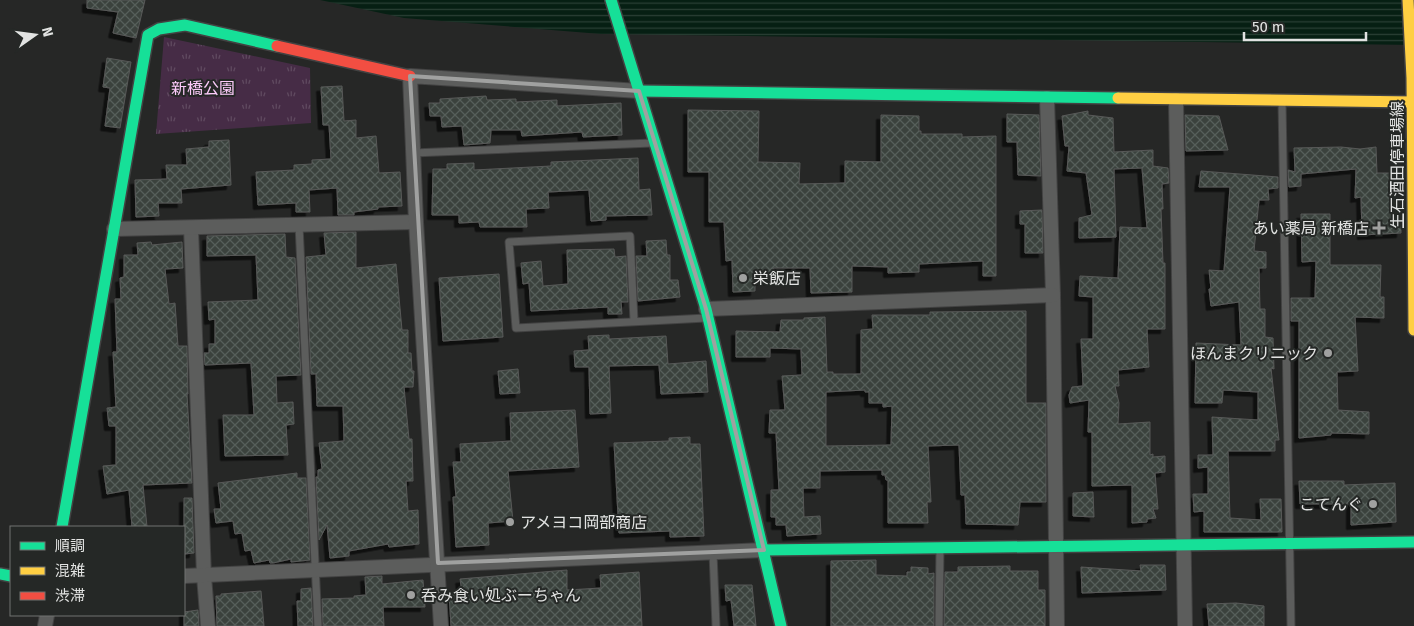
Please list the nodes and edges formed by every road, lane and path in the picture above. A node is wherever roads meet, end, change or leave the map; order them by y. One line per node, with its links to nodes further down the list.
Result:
1 (611, 0): 4 (street)
2 (1408, 0): 8 (street, 生石酒田停車場線)
3 (410, 76): 4 (street); 10 (street); 14 (street)
4 (639, 92): 5 (street); 9 (street)
5 (1047, 98): 6 (street); 15 (street)
6 (1176, 100): 7 (street); 22 (street)
7 (1282, 101): 8 (street); 21 (lane)
8 (1413, 102): 18 (street, 生石酒田停車場線)
9 (655, 143): 10 (lane); 16 (street)
10 (413, 153): 11 (street)
11 (416, 222): 12 (street); 27 (street)
12 (299, 225): 13 (street); 28 (lane)
13 (191, 228): 14 (street); 30 (street)
14 (114, 230): 19 (street)
15 (1053, 295): 16 (street); 23 (street)
16 (708, 313): 17 (lane); 25 (street)
17 (634, 321): 17 (lane)
18 (1414, 330)
19 (62, 526)
20 (1414, 542): 21 (street)
21 (1290, 543): 22 (street); 39 (lane)
22 (1184, 545): 23 (street); 38 (street)
23 (1055, 546): 24 (street); 37 (street)
24 (940, 548): 25 (street); 36 (lane)
25 (764, 550): 26 (street); 35 (street)
26 (713, 552): 27 (street); 34 (lane)
27 (438, 563): 28 (street); 33 (street)
28 (316, 571): 30 (street); 32 (lane)
29 (185, 576): 30 (street)
30 (204, 576): 31 (street)
31 (208, 626)
32 (318, 626)
33 (441, 626)
34 (716, 626)
35 (781, 626)
36 (939, 626)
37 (1057, 626)
38 (1185, 626)
39 (1291, 626)

